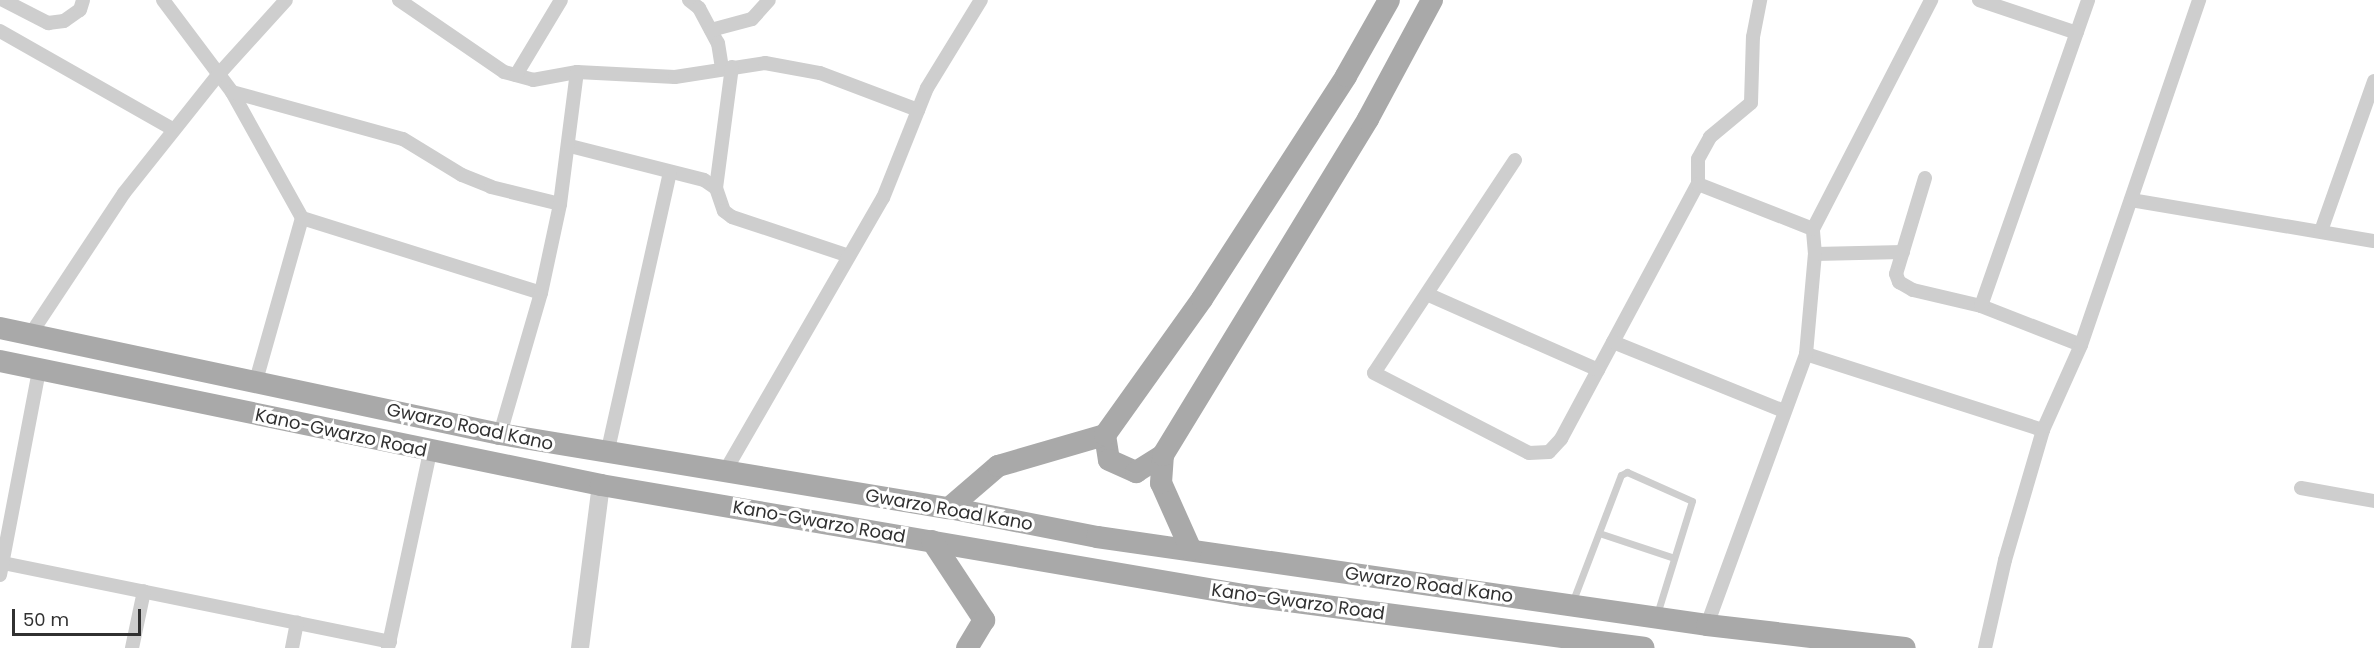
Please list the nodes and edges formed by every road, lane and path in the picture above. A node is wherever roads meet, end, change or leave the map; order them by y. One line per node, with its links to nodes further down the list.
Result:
1 (3, 0): 2 (street)
2 (83, 0)
3 (163, 0): 22 (street)
4 (286, 0): 22 (street)
5 (399, 0): 23 (street)
6 (561, 0): 23 (street)
7 (689, 0): 17 (street)
8 (769, 0): 17 (street)
9 (981, 0): 26 (street)
10 (1389, 0): 58 (main road)
11 (1431, 0): 61 (main road)
12 (1760, 0): 32 (street)
13 (1931, 0): 37 (street)
14 (1979, 0): 19 (street)
15 (2088, 0): 19 (street)
16 (2199, 0): 34 (street)
17 (711, 30): 20 (street)
18 (0, 31): 27 (street)
19 (2077, 33): 45 (street)
20 (727, 68): 21 (street); 26 (street); 33 (street)
21 (577, 72): 23 (street); 28 (street)
22 (218, 75): 25 (street); 27 (street)
23 (516, 75)
24 (2374, 81): 38 (street)
25 (232, 92): 35 (street); 36 (street)
26 (918, 110): 42 (street)
27 (174, 130): 47 (street)
28 (570, 146): 30 (street); 35 (street)
29 (1515, 160): 44 (street)
30 (670, 173): 33 (street); 60 (street)
31 (1925, 178): 40 (street)
32 (1698, 184): 37 (street); 48 (street)
33 (716, 188): 42 (street)
34 (2131, 200): 38 (street); 49 (street)
35 (560, 204): 43 (street)
36 (302, 218): 43 (street); 54 (street)
37 (1813, 229): 41 (street)
38 (2321, 231): 39 (street)
39 (2374, 242)
40 (1903, 252): 41 (street); 45 (street)
41 (1815, 254): 50 (street)
42 (849, 256): 62 (street)
43 (541, 292): 57 (street)
44 (1429, 295): 53 (street); 53 (street)
45 (1981, 306): 49 (street)
46 (0, 327): 47 (main road, Gwarzo Road Kano)
47 (30, 334): 54 (main road, Gwarzo Road Kano)
48 (1613, 342): 53 (street); 55 (street)
49 (2081, 345): 56 (street)
50 (1806, 354): 55 (street); 56 (street)
51 (0, 361): 52 (main road, Kano-Gwarzo Road)
52 (39, 370): 59 (main road, Kano-Gwarzo Road); 71 (street)
53 (1598, 370)
54 (256, 381): 57 (main road, Gwarzo Road Kano)
55 (1784, 411): 76 (street)
56 (2043, 430): 85 (street)
57 (500, 434): 60 (main road, Gwarzo Road Kano)
58 (1105, 435): 61 (main road); 66 (main road)
59 (430, 452): 63 (main road, Kano-Gwarzo Road); 78 (street)
60 (607, 454): 62 (main road, Gwarzo Road Kano)
61 (1163, 455): 69 (main road)
62 (724, 473): 66 (main road, Gwarzo Road Kano)
63 (601, 485): 68 (main road, Kano-Gwarzo Road); 81 (street)
64 (2301, 488): 65 (street)
65 (2374, 501)
66 (949, 508): 69 (main road, Gwarzo Road Kano)
67 (1599, 533): 70 (lane); 70 (lane); 73 (lane)
68 (932, 542): 77 (main road, Kano-Gwarzo Road); 82 (main road)
69 (1191, 550): 73 (main road, Gwarzo Road Kano)
70 (1674, 558): 74 (lane)
71 (1, 569): 72 (street)
72 (144, 591): 75 (street); 79 (street)
73 (1572, 606): 74 (main road, Gwarzo Road Kano)
74 (1656, 618): 76 (main road, Gwarzo Road Kano)
75 (297, 622): 78 (street); 80 (street)
76 (1707, 625): 84 (main road, Gwarzo Road Kano)
77 (1542, 642): 83 (main road, Kano-Gwarzo Road)
78 (389, 645)
79 (132, 648)
80 (292, 648)
81 (580, 648)
82 (967, 648)
83 (1644, 648)
84 (1905, 648)
85 (1985, 648)

